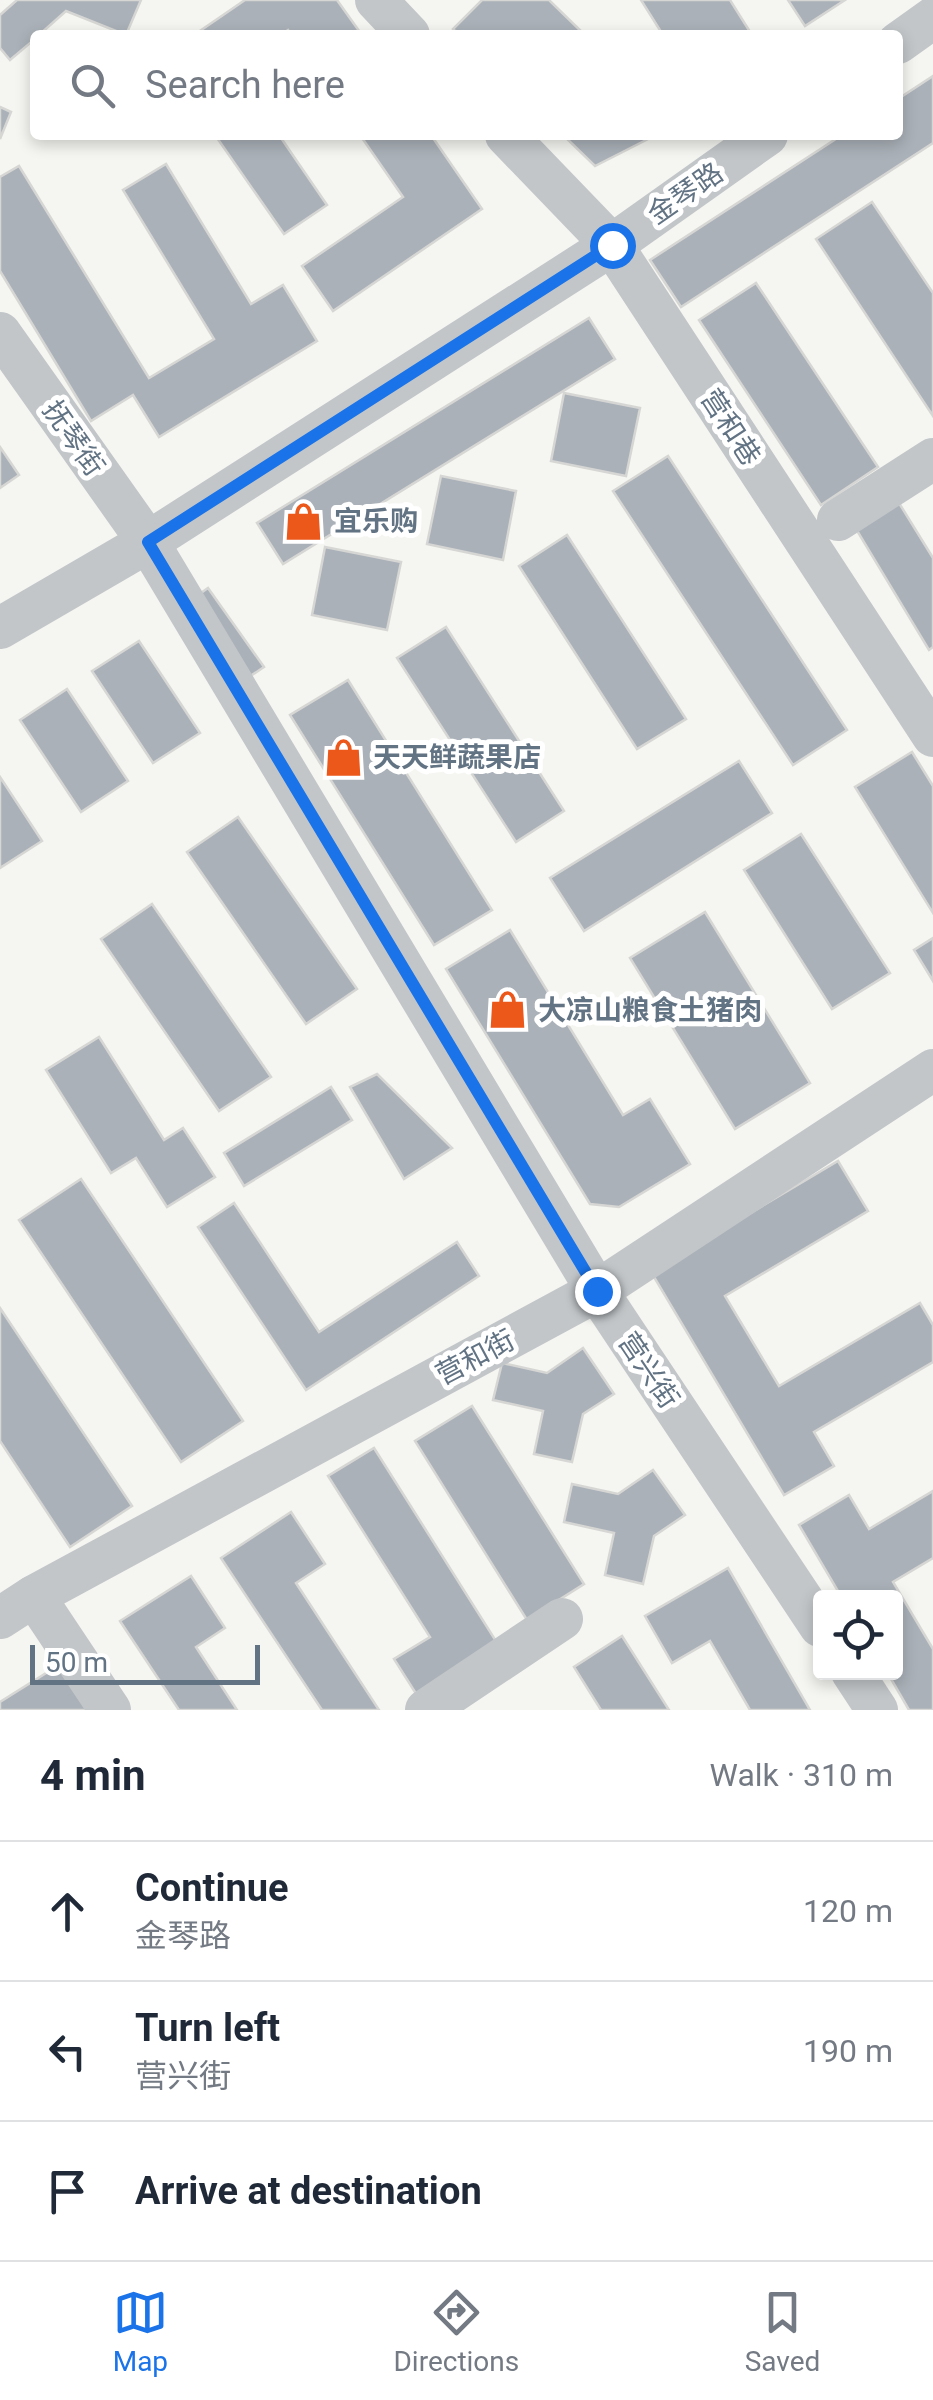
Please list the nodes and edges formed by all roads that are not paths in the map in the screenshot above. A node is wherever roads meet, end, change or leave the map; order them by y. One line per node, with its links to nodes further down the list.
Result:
1 (376, 0): 3 (street)
2 (933, 18): 4 (street)
3 (404, 30)
4 (903, 39)
5 (511, 140): 7 (street, 营和巷)
6 (760, 140): 7 (street, 金琴路)
7 (612, 245): 11 (street, 金琴路); 13 (street, 营和巷)
8 (0, 333): 11 (street, 抚琴街)
9 (933, 459): 10 (street)
10 (838, 520)
11 (148, 542): 12 (street, 金琴路); 15 (street, 营兴街)
12 (0, 628)
13 (933, 736)
14 (933, 1070): 15 (street, 营和街)
15 (597, 1291): 16 (street, 营和街); 17 (street, 营兴街)
16 (17, 1607): 20 (street)
17 (813, 1615)
18 (562, 1619): 21 (street)
19 (857, 1680): 22 (street)
20 (110, 1710)
21 (426, 1710)
22 (877, 1710)

